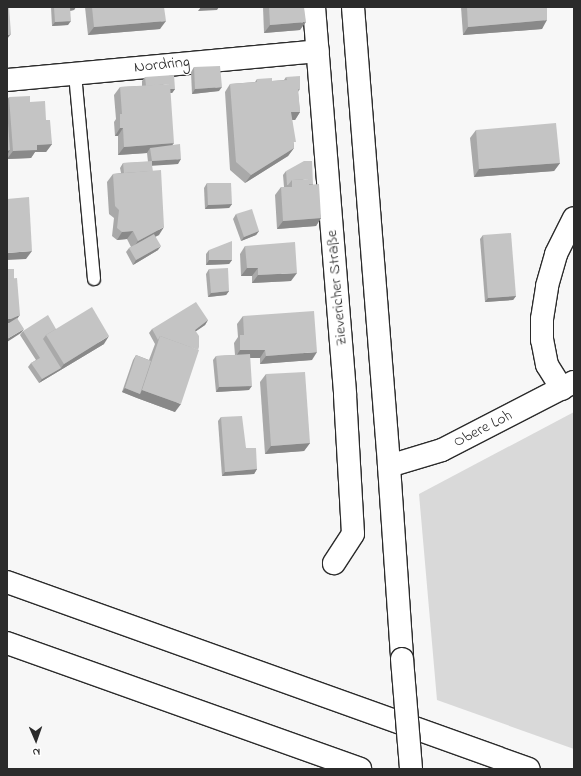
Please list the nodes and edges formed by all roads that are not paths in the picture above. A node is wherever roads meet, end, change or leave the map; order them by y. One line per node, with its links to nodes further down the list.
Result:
1 (314, 7): 3 (main road, Zievericher Straße)
2 (353, 7): 9 (main road)
3 (318, 51): 4 (main road, Nordring); 10 (main road, Zievericher Straße)
4 (75, 74): 5 (main road, Nordring); 7 (lane)
5 (7, 80)
6 (574, 218): 8 (main road)
7 (94, 279)
8 (568, 386): 9 (main road, Obere Loh)
9 (389, 466): 14 (main road, bridge)
10 (334, 563)
11 (7, 582): 15 (main road)
12 (7, 643): 13 (main road)
13 (360, 769)
14 (411, 769)
15 (529, 769)

